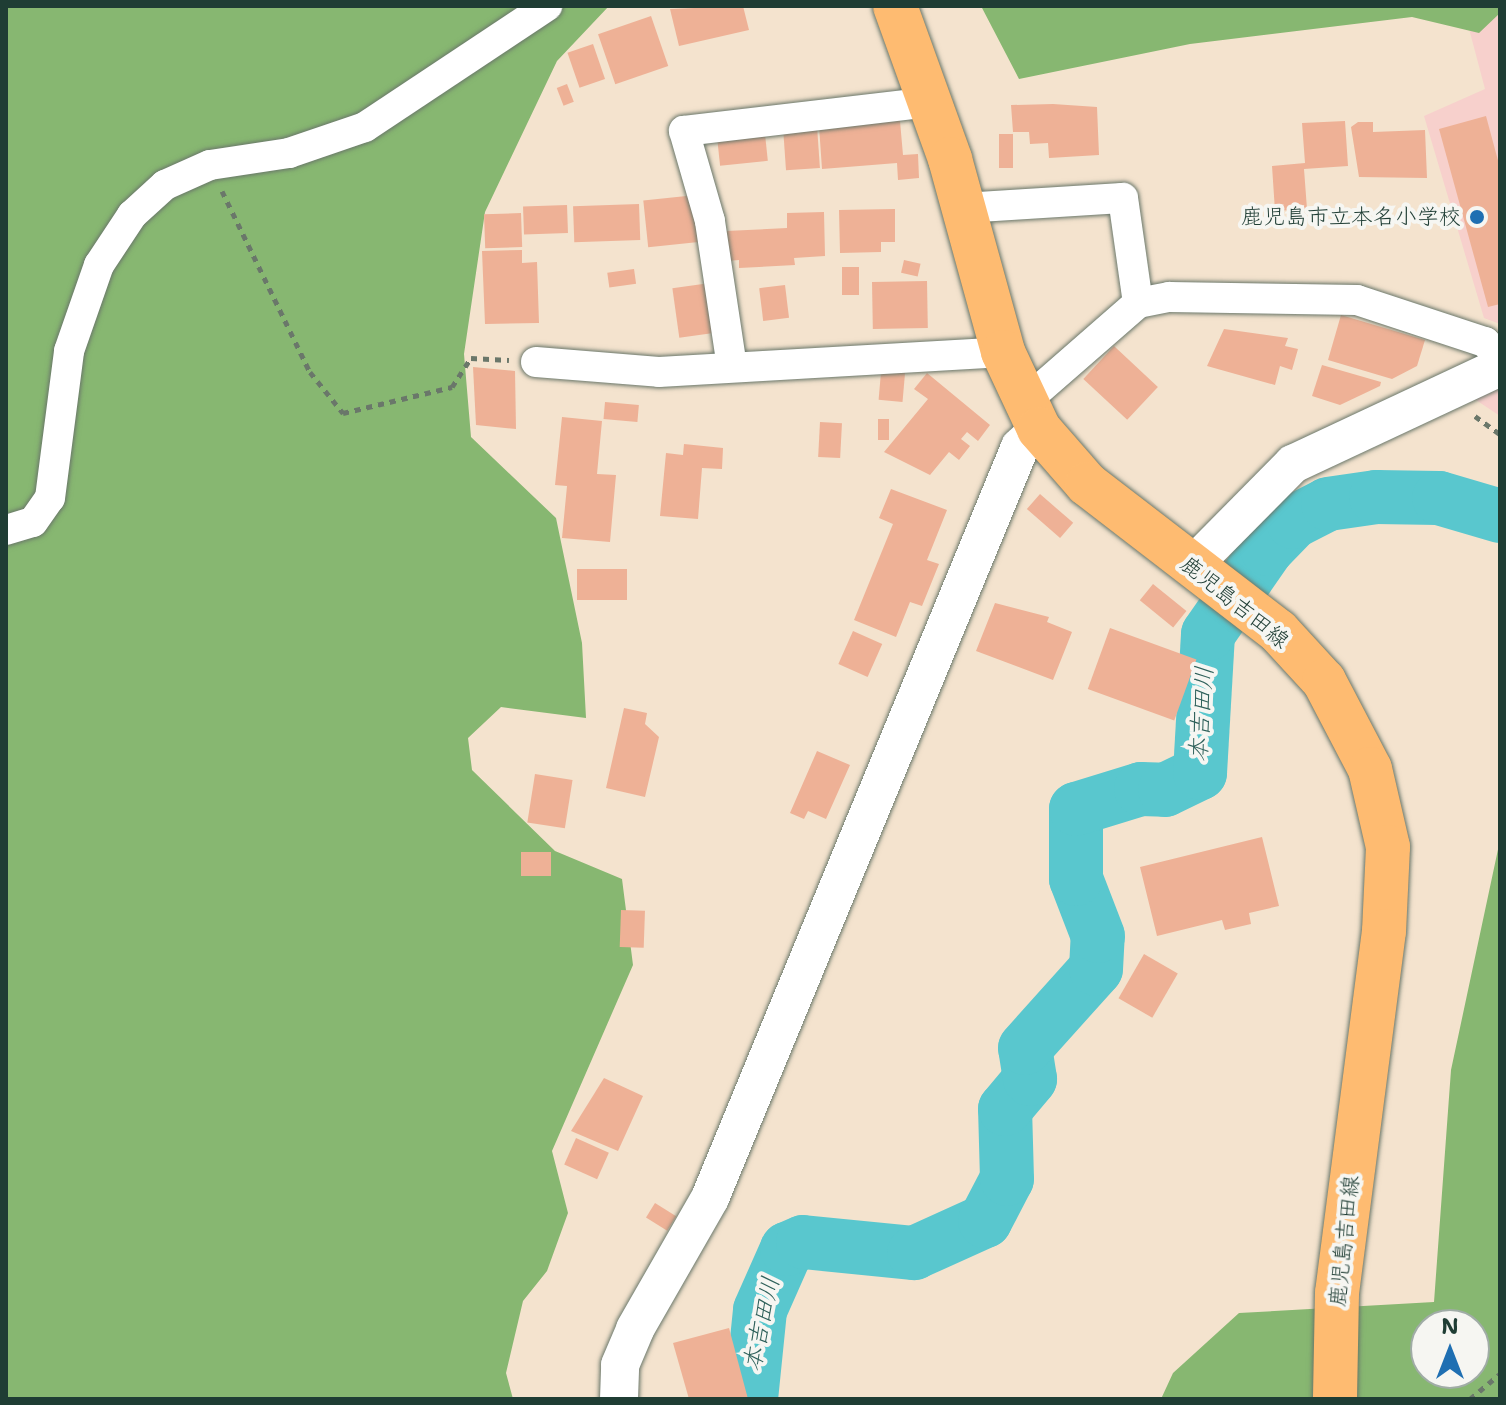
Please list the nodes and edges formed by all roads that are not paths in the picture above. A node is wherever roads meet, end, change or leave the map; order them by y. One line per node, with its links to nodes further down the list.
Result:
1 (547, 6): 12 (street)
2 (895, 6): 3 (main road, 鹿児島吉田線)
3 (931, 102): 4 (main road, 鹿児島吉田線); 9 (street)
4 (962, 208): 5 (street); 6 (main road, 鹿児島吉田線)
5 (1138, 303): 7 (street); 11 (street)
6 (1003, 352): 9 (street); 11 (main road, 鹿児島吉田線)
7 (1500, 358)
8 (536, 362): 9 (street)
9 (732, 367)
10 (1500, 367): 13 (street)
11 (1033, 415): 13 (main road, 鹿児島吉田線); 14 (street)
12 (6, 530)
13 (1207, 576): 15 (main road, 鹿児島吉田線)
14 (619, 1399)
15 (1335, 1399)

